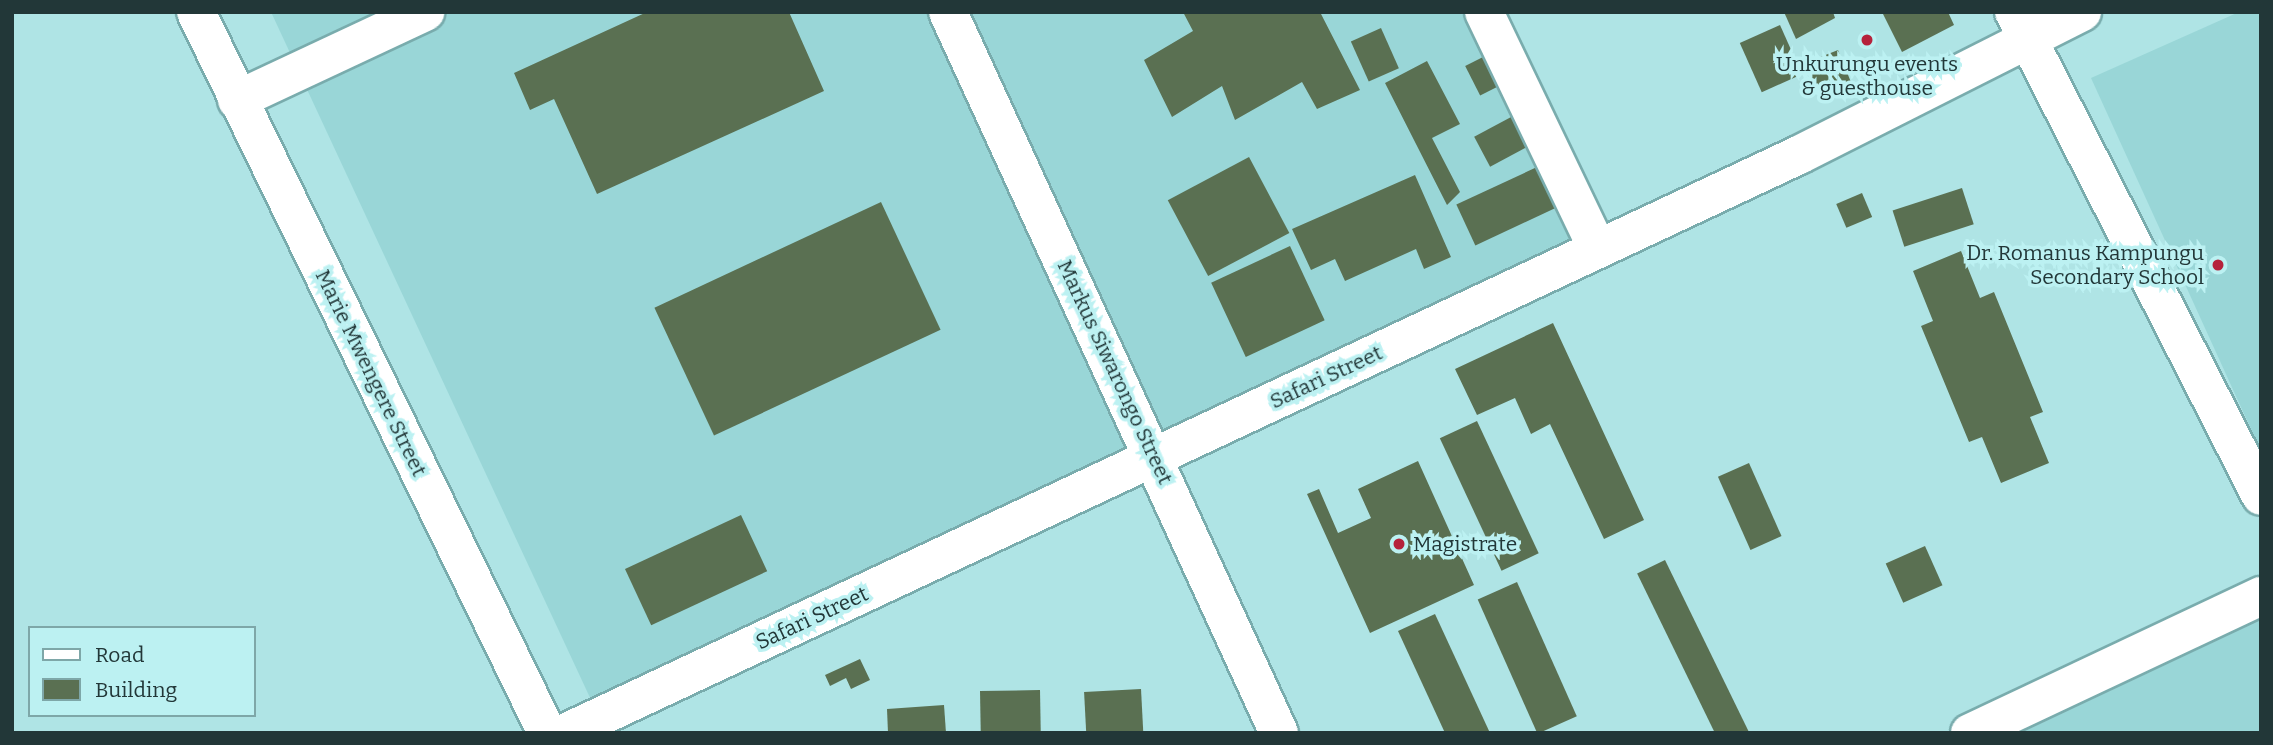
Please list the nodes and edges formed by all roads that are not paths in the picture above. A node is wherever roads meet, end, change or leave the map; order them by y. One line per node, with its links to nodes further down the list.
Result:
1 (196, 12): 7 (street, Marie Mwengere Street)
2 (425, 12): 7 (street)
3 (948, 12): 9 (street, Markus Siwarongo Street)
4 (1484, 12): 8 (street)
5 (2082, 12): 6 (street, Safari Street)
6 (2020, 26): 8 (street, Safari Street); 10 (street)
7 (237, 100): 12 (street, Marie Mwengere Street)
8 (1597, 248): 9 (street, Safari Street)
9 (1155, 457): 13 (street, Safari Street); 14 (street, Markus Siwarongo Street)
10 (2261, 496)
11 (2261, 596): 15 (street)
12 (547, 733)
13 (565, 733)
14 (1279, 733)
15 (1970, 733)

